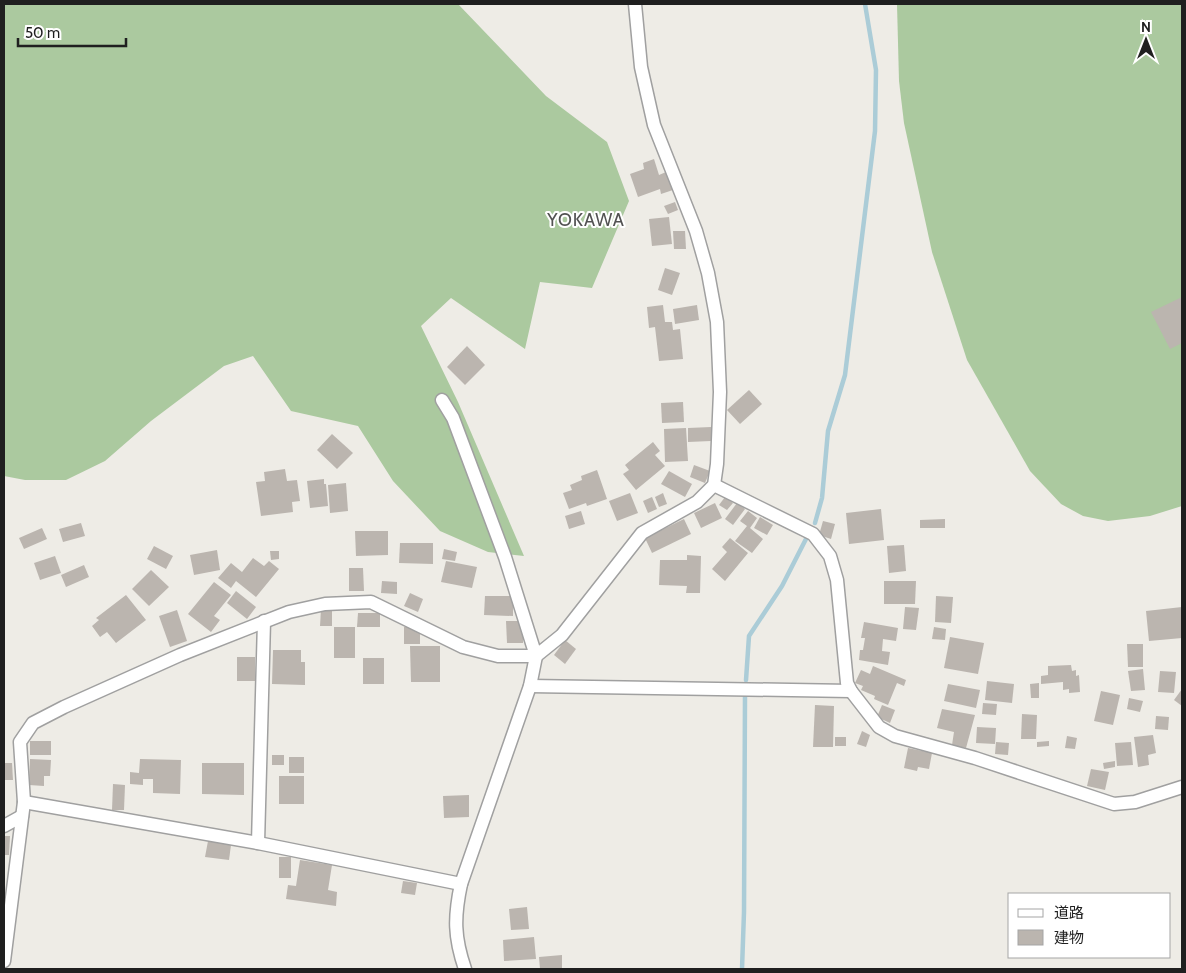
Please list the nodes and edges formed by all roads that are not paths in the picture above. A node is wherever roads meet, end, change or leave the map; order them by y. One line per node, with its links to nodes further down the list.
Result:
1 (635, 4): 3 (street)
2 (442, 400): 5 (street)
3 (714, 485): 5 (street); 7 (street)
4 (264, 622): 5 (street); 9 (street); 12 (street)
5 (536, 656): 6 (street)
6 (530, 686): 7 (street); 13 (street)
7 (852, 692): 8 (street)
8 (1182, 786)
9 (24, 802): 10 (street); 12 (street)
10 (22, 816): 11 (street); 14 (street)
11 (4, 826)
12 (258, 843): 13 (street)
13 (461, 884): 15 (street)
14 (4, 961)
15 (465, 969)

